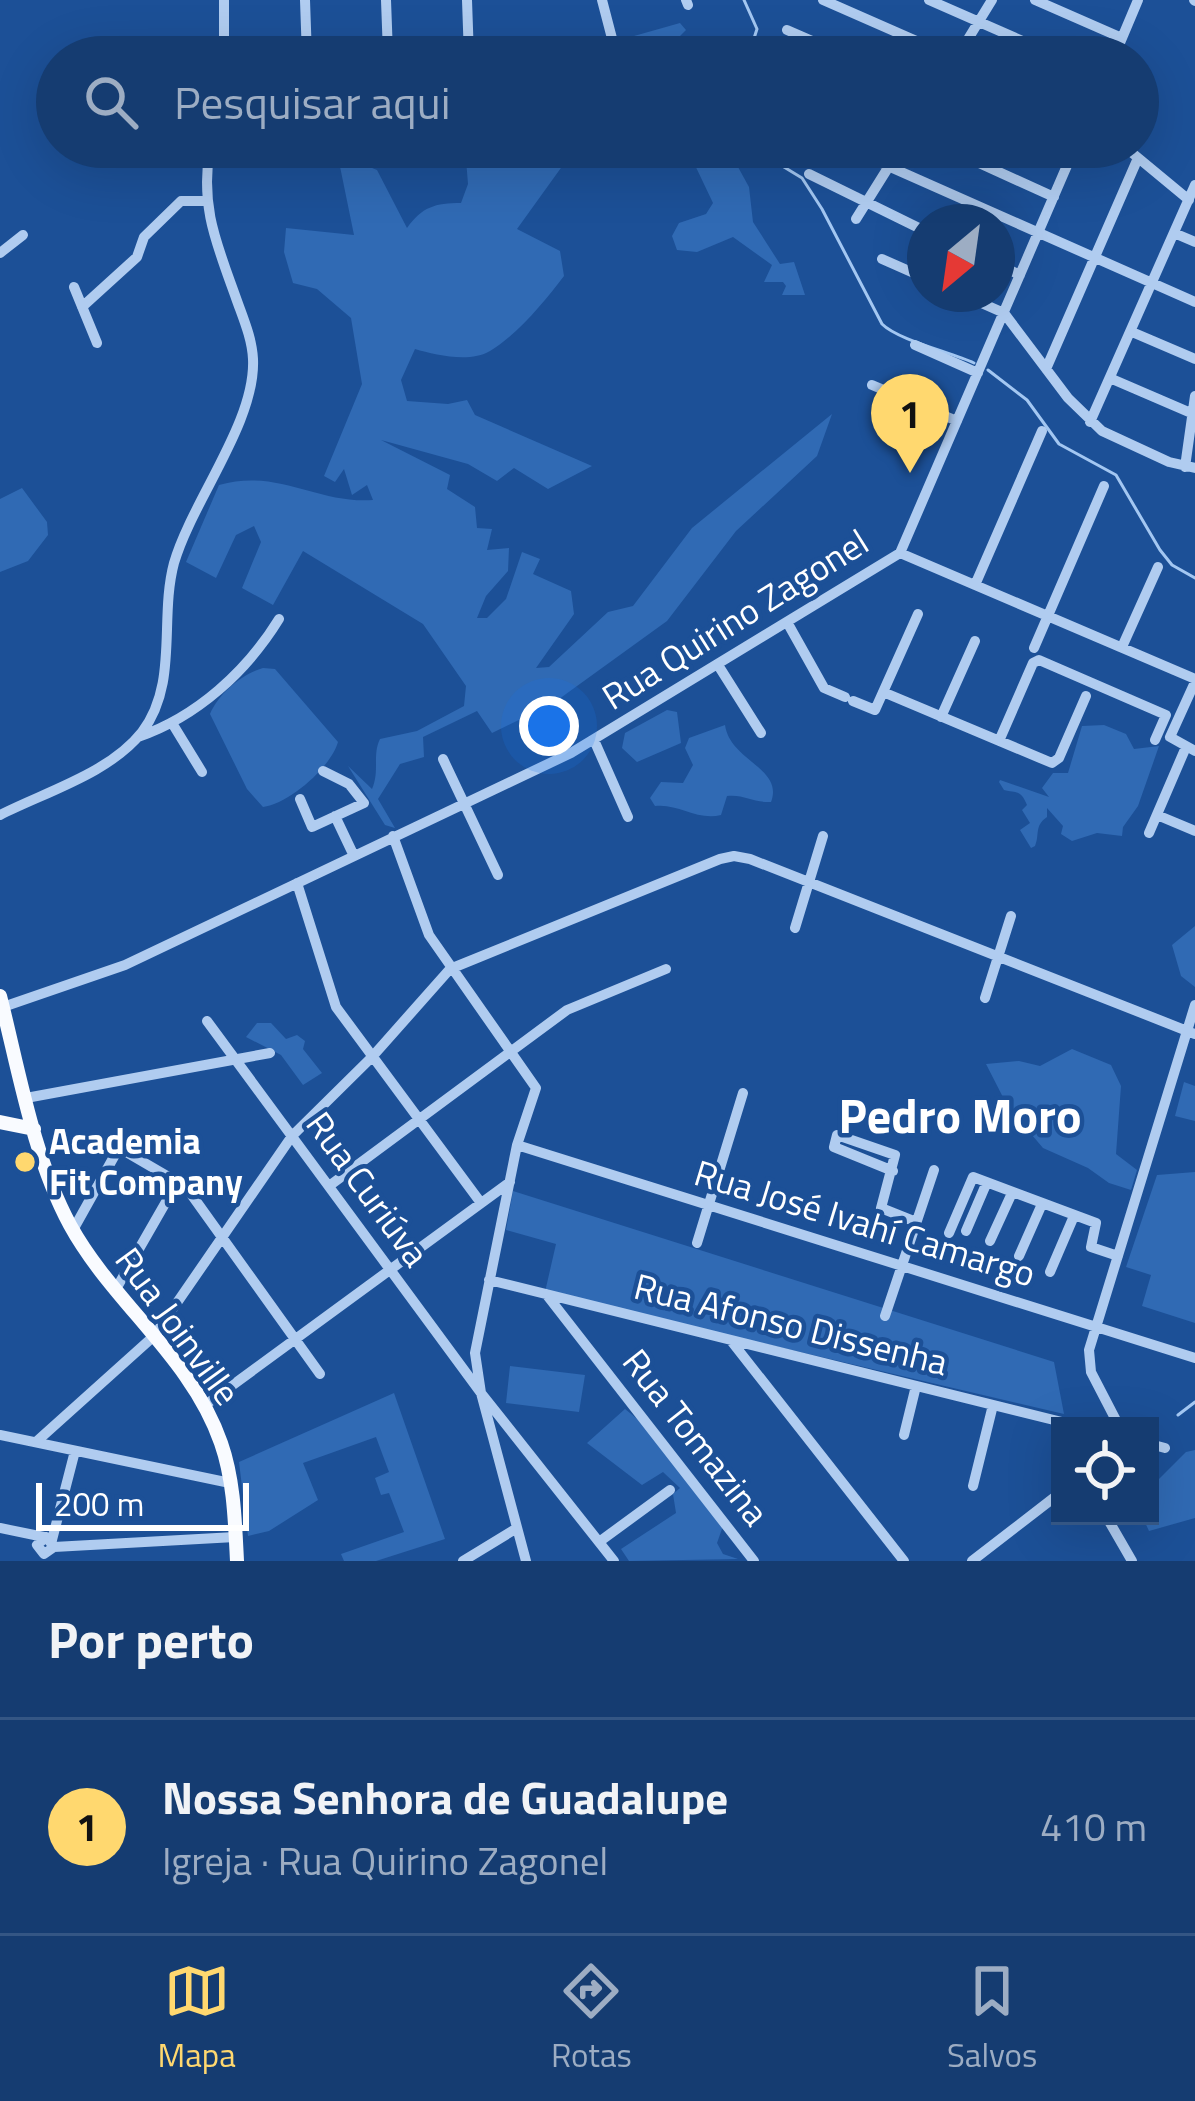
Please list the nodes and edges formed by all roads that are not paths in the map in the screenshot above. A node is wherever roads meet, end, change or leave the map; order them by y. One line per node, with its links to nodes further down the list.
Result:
1 (224, 0): 13 (street)
2 (305, 0): 14 (street)
3 (386, 0): 15 (street)
4 (467, 0): 16 (street)
5 (602, 0): 17 (street)
6 (823, 0): 19 (street)
7 (929, 0): 11 (street)
8 (992, 0): 11 (street)
9 (1035, 0): 22 (street)
10 (1138, 0): 23 (street)
11 (979, 22): 20 (street); 21 (street)
12 (787, 30): 18 (street)
13 (224, 36)
14 (306, 36)
15 (387, 36)
16 (468, 36)
17 (611, 36)
18 (801, 36)
19 (906, 36)
20 (969, 36)
21 (1011, 36)
22 (1117, 36)
23 (1123, 36)
24 (208, 168): 35 (street)
25 (887, 168): 36 (street)
26 (890, 168): 41 (street)
27 (991, 168): 33 (street)
28 (1066, 168): 33 (street, Rua Quirino Zagonel)
29 (1134, 168): 45 (street)
30 (1150, 168): 34 (street)
31 (809, 174): 36 (street)
32 (1195, 185): 34 (street)
33 (1054, 196): 41 (street, Rua Quirino Zagonel)
34 (1189, 200): 39 (street)
35 (205, 201): 51 (street); 88 (street)
36 (865, 204): 37 (street); 38 (street)
37 (856, 219)
38 (907, 223)
39 (1174, 233): 42 (street); 49 (street)
40 (23, 235): 43 (street)
41 (1037, 235): 45 (street); 48 (street, Rua Quirino Zagonel)
42 (1195, 242)
43 (0, 253)
44 (882, 259): 46 (street)
45 (1094, 259): 49 (street); 60 (street)
46 (907, 270)
47 (1015, 273): 48 (street)
48 (1020, 275): 54 (street, Rua Quirino Zagonel)
49 (1153, 284): 52 (street); 56 (street)
50 (74, 286): 53 (street)
51 (102, 290): 53 (street); 55 (street)
52 (1195, 302)
53 (82, 307): 55 (street)
54 (1004, 313): 60 (street); 61 (street, Rua Quirino Zagonel)
55 (90, 326): 57 (street)
56 (1132, 332): 59 (street); 62 (street)
57 (97, 343)
58 (914, 345): 61 (street)
59 (1195, 359)
60 (1046, 369): 67 (street)
61 (978, 373): 66 (street, Rua Quirino Zagonel)
62 (1112, 379): 65 (street); 67 (street)
63 (872, 385): 66 (street)
64 (1195, 396): 65 (street)
65 (1192, 412): 69 (street)
66 (957, 421): 71 (street, Rua Quirino Zagonel)
67 (1090, 422): 69 (street)
68 (1042, 431): 73 (street)
69 (1190, 467)
70 (1104, 487): 75 (street)
71 (900, 553): 73 (street); 77 (street, Rua Quirino Zagonel)
72 (1158, 567): 79 (street)
73 (975, 585): 75 (street)
74 (918, 614): 83 (street)
75 (1048, 616): 79 (street); 80 (street)
76 (279, 619): 86 (street)
77 (787, 622): 81 (street, Rua Quirino Zagonel); 83 (street)
78 (975, 640): 85 (street)
79 (1122, 647): 82 (street)
80 (1034, 648)
81 (718, 664): 87 (street); 89 (street, Rua Quirino Zagonel)
82 (1195, 680): 92 (street)
83 (884, 692): 85 (street)
84 (1086, 696): 91 (street)
85 (941, 717): 91 (street)
86 (172, 723): 88 (street); 93 (street)
87 (761, 734)
88 (138, 737): 98 (street)
89 (594, 740): 97 (street, Rua Quirino Zagonel); 101 (street)
90 (1155, 740): 91 (street)
91 (999, 741)
92 (1191, 749): 99 (street)
93 (210, 755)
94 (443, 759): 97 (street)
95 (323, 771): 100 (street)
96 (299, 799): 100 (street)
97 (464, 803): 104 (street, Rua Quirino Zagonel); 107 (street)
98 (0, 815)
99 (1157, 815): 102 (street); 103 (street)
100 (335, 816): 106 (street)
101 (628, 817)
102 (1195, 831)
103 (1149, 833)
104 (393, 836): 106 (street, Rua Quirino Zagonel); 114 (street)
105 (823, 836): 108 (street)
106 (354, 856): 109 (street, Rua Quirino Zagonel)
107 (498, 875)
108 (809, 882): 111 (street); 112 (street); 114 (street)
109 (297, 883): 116 (street, Rua Quirino Zagonel); 122 (street)
110 (1011, 916): 112 (street)
111 (795, 928)
112 (998, 957): 115 (street); 119 (street)
113 (666, 968): 120 (street)
114 (450, 969): 120 (street); 122 (street)
115 (985, 998)
116 (1, 1002): 125 (main road, Rua Joinville)
117 (1195, 1004): 119 (street)
118 (207, 1021): 123 (street, Rua Curiúva)
119 (1191, 1032): 150 (street)
120 (512, 1052): 126 (street); 130 (street)
121 (270, 1053): 123 (street)
122 (373, 1058): 126 (street); 129 (street)
123 (235, 1059): 125 (street); 129 (street, Rua Curiúva)
124 (743, 1094): 140 (street)
125 (26, 1098): 128 (main road, Rua Joinville)
126 (419, 1120): 136 (street); 138 (street)
127 (0, 1122): 128 (main road)
128 (34, 1129): 143 (main road, Rua Joinville)
129 (292, 1136): 136 (street, Rua Curiúva); 146 (street)
130 (518, 1145): 134 (street); 140 (street, Rua José Ivahí Camargo)
131 (934, 1170): 142 (street)
132 (893, 1171): 132 (street); 142 (street)
133 (178, 1181): 143 (street); 146 (street); 155 (street)
134 (510, 1182): 138 (street); 154 (street)
135 (987, 1182): 137 (street); 144 (street); 145 (street)
136 (329, 1186): 152 (street, Rua Curiúva)
137 (1012, 1193): 139 (street); 147 (street)
138 (481, 1203): 152 (street)
139 (1042, 1204): 141 (street); 149 (street)
140 (709, 1205): 148 (street); 151 (street, Rua José Ivahí Camargo)
141 (1074, 1216): 150 (street); 153 (street)
142 (916, 1222): 151 (street)
143 (73, 1230): 155 (main road, Rua Joinville)
144 (966, 1231)
145 (949, 1233)
146 (222, 1237): 159 (street); 160 (street)
147 (990, 1241)
148 (697, 1243)
149 (1019, 1256)
150 (1118, 1256): 158 (street)
151 (902, 1266): 157 (street); 158 (street, Rua José Ivahí Camargo)
152 (390, 1269): 160 (street); 165 (street, Rua Curiúva)
153 (1050, 1272)
154 (490, 1280): 156 (street, Rua Afonso Dissenha); 165 (street)
155 (116, 1289): 159 (main road, Rua Joinville)
156 (546, 1294): 161 (street, Rua Afonso Dissenha); 190 (street, Rua Tomazina)
157 (885, 1316)
158 (1096, 1327): 162 (street, Rua José Ivahí Camargo); 168 (street)
159 (154, 1336): 167 (main road, Rua Joinville); 172 (street)
160 (295, 1339): 163 (street); 167 (street)
161 (731, 1340): 164 (street, Rua Afonso Dissenha); 191 (street)
162 (1195, 1358)
163 (320, 1374)
164 (916, 1386): 166 (street, Rua Afonso Dissenha); 171 (street)
165 (481, 1393): 182 (street); 184 (street, Rua Curiúva)
166 (993, 1405): 169 (street, Rua Afonso Dissenha); 177 (street)
167 (204, 1406): 176 (main road, Rua Joinville)
168 (1115, 1417)
169 (1051, 1419)
170 (0, 1435): 172 (street)
171 (904, 1435)
172 (36, 1442): 175 (street)
173 (1159, 1446): 174 (street)
174 (1165, 1448)
175 (75, 1450): 176 (street); 185 (street)
176 (230, 1484): 183 (main road, Rua Joinville)
177 (973, 1486)
178 (670, 1490): 184 (street)
179 (1051, 1500): 192 (street)
180 (1111, 1525): 193 (street)
181 (0, 1528): 185 (street)
182 (517, 1528): 187 (street); 188 (street)
183 (235, 1537): 185 (street); 186 (main road, Rua Joinville)
184 (599, 1541): 189 (street, Rua Curiúva)
185 (49, 1549)
186 (237, 1561)
187 (463, 1561)
188 (526, 1561)
189 (614, 1561)
190 (754, 1561)
191 (904, 1561)
192 (972, 1561)
193 (1132, 1561)

